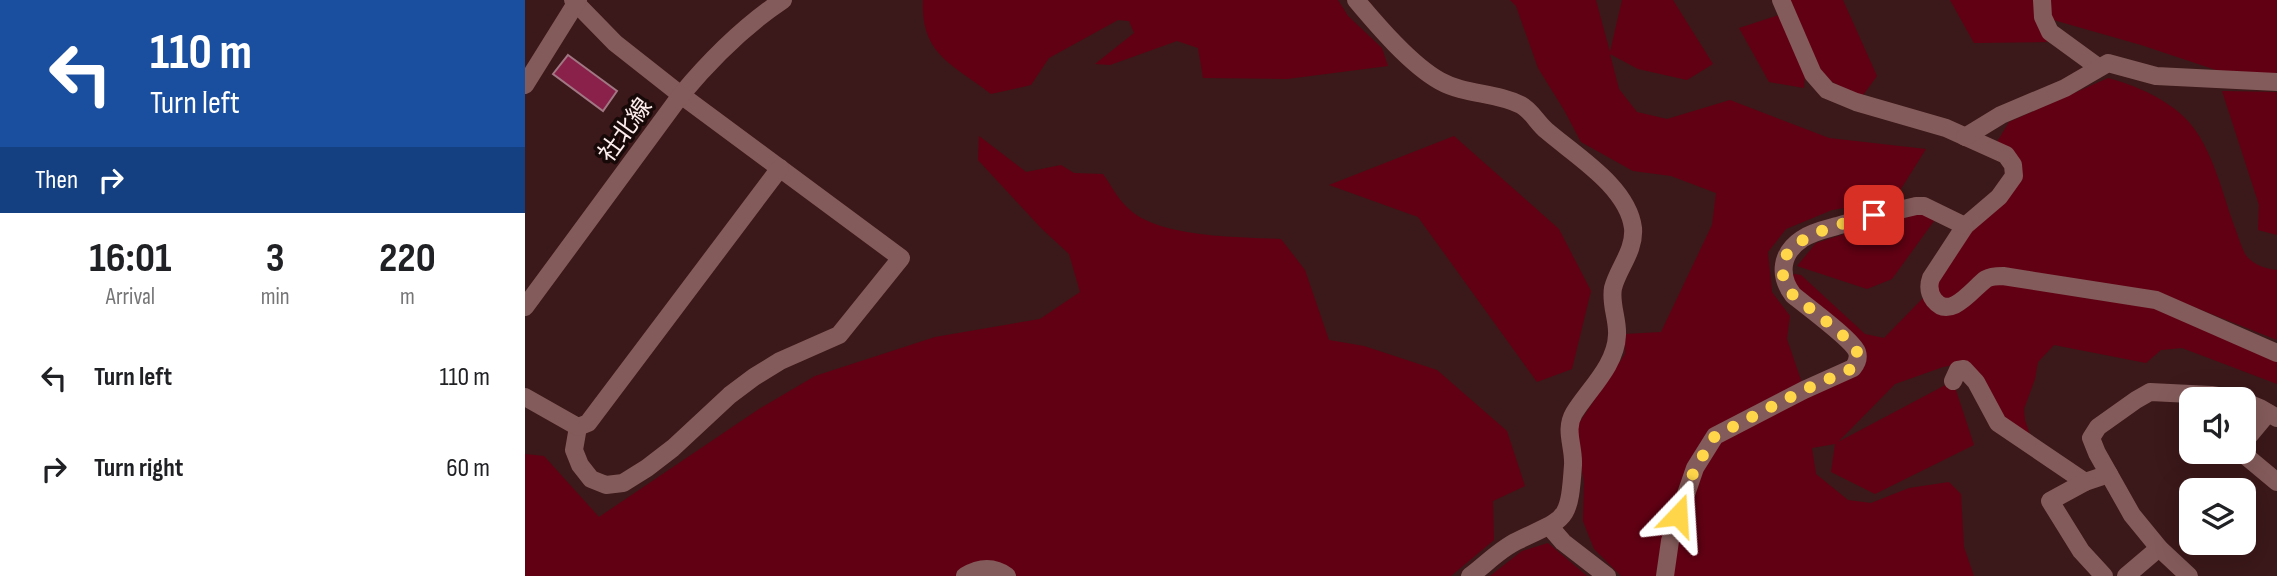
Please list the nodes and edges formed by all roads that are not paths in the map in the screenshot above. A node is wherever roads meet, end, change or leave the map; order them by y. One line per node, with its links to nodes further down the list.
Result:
1 (783, 0): 9 (street, 社北線)
2 (1356, 0): 26 (street)
3 (1781, 0): 10 (street)
4 (2042, 0): 6 (street)
5 (575, 1): 8 (street); 9 (street)
6 (2098, 67): 7 (street); 10 (street)
7 (2277, 82)
8 (525, 85)
9 (681, 95): 11 (street); 13 (street, 社北線)
10 (1965, 137): 12 (street)
11 (780, 168): 20 (street); 20 (street)
12 (1965, 226): 14 (street); 32 (street)
13 (525, 306)
14 (2277, 353)
15 (1953, 382): 24 (street)
16 (2179, 394): 23 (street)
17 (525, 397): 20 (street)
18 (2256, 408): 19 (street)
19 (2272, 416): 21 (street)
20 (578, 428)
21 (2256, 431)
22 (2255, 464): 25 (street)
23 (2109, 474): 24 (street); 27 (street)
24 (2085, 482): 33 (street)
25 (2277, 482)
26 (1550, 527): 30 (street); 31 (street)
27 (2159, 548): 34 (street); 35 (street)
28 (965, 576): 29 (street)
29 (1007, 576)
30 (1470, 576)
31 (1607, 576)
32 (1665, 576)
33 (2104, 576)
34 (2126, 576)
35 (2189, 576)

